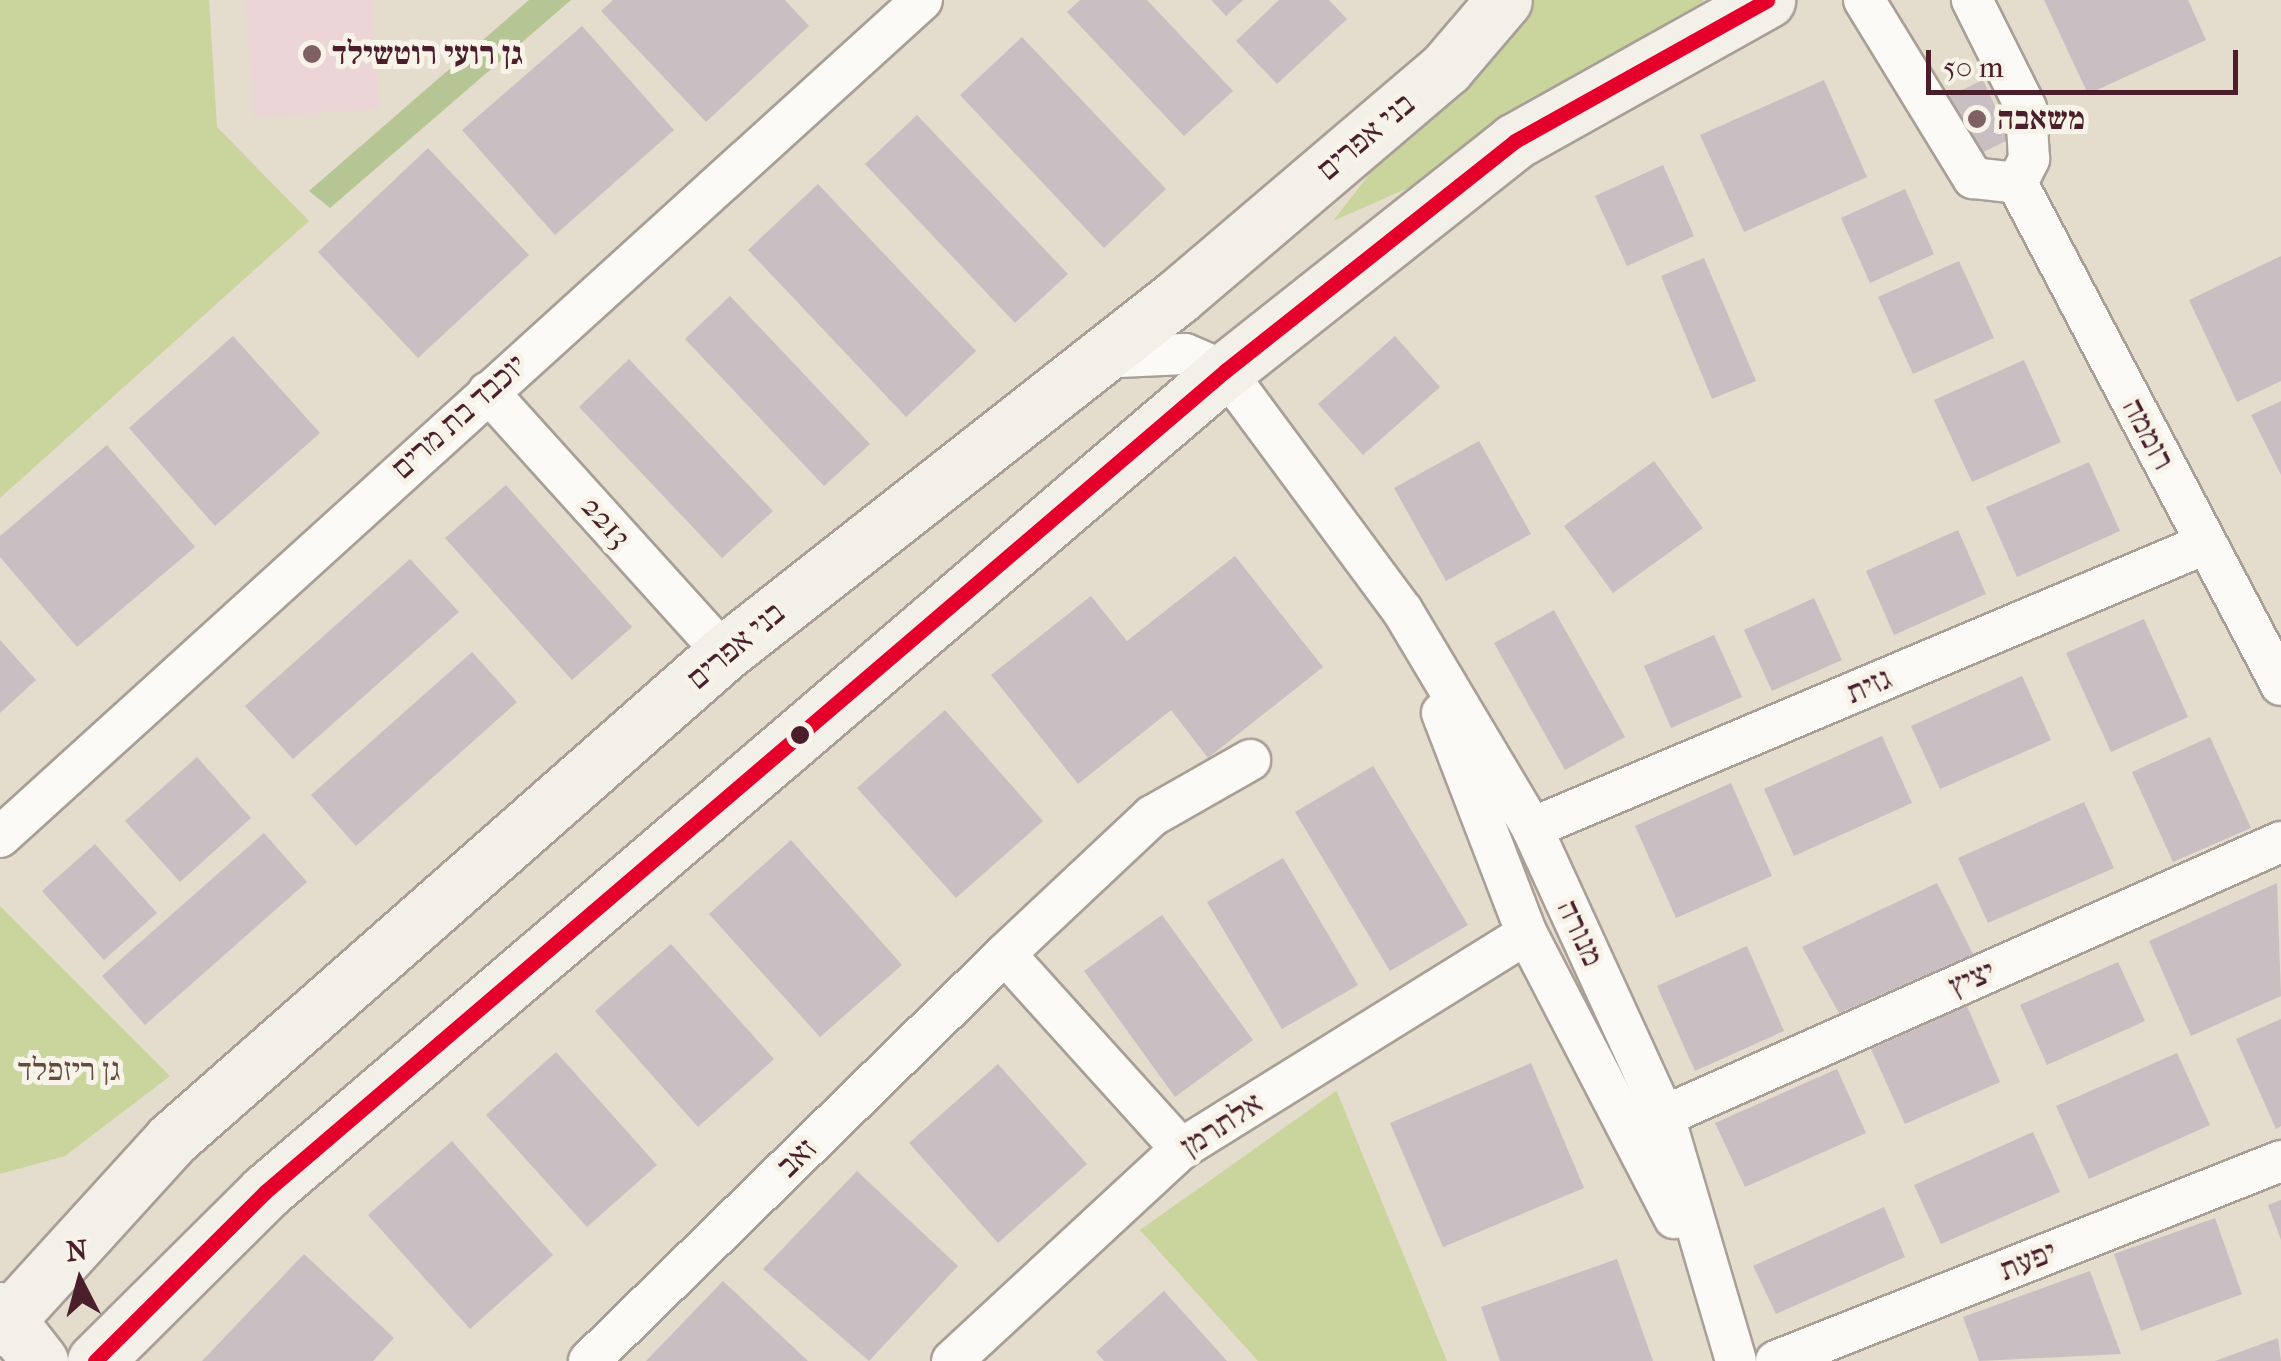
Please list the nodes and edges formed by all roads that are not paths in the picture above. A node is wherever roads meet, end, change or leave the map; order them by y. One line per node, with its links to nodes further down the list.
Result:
1 (922, 0): 9 (street, יוכבד בת מרים)
2 (1504, 0): 7 (main road, בני אפרים)
3 (1864, 0): 6 (street)
4 (1972, 0): 6 (street)
5 (1735, 5): 8 (main road)
6 (2017, 182): 10 (street, רוממה)
7 (1097, 358): 8 (street); 12 (main road, בני אפרים)
8 (1225, 371): 11 (street, מנורה); 26 (main road)
9 (488, 392): 12 (street, 2213); 16 (street, יוכבד בת מרים)
10 (2206, 544): 13 (street, רוממה); 15 (street, גזית)
11 (1402, 610): 15 (street, מנורה); 18 (street, מנורה)
12 (724, 653): 24 (main road, בני אפרים)
13 (2281, 685)
14 (1250, 760): 19 (street, זאב)
15 (1532, 828): 20 (street, מנורה)
16 (0, 837)
17 (2281, 842): 20 (street, יציץ)
18 (1527, 934): 21 (street, אלתרמן); 23 (street, מנורה)
19 (1005, 954): 21 (street); 27 (street, זאב)
20 (1664, 1116): 23 (street, מנורה)
21 (1182, 1149): 28 (street, אלתרמן)
22 (2281, 1162): 30 (street, יפעת)
23 (1706, 1280): 29 (street, מנורה)
24 (3, 1318): 25 (main road)
25 (40, 1361)
26 (95, 1361)
27 (589, 1361)
28 (952, 1361)
29 (1736, 1361)
30 (1776, 1361)

